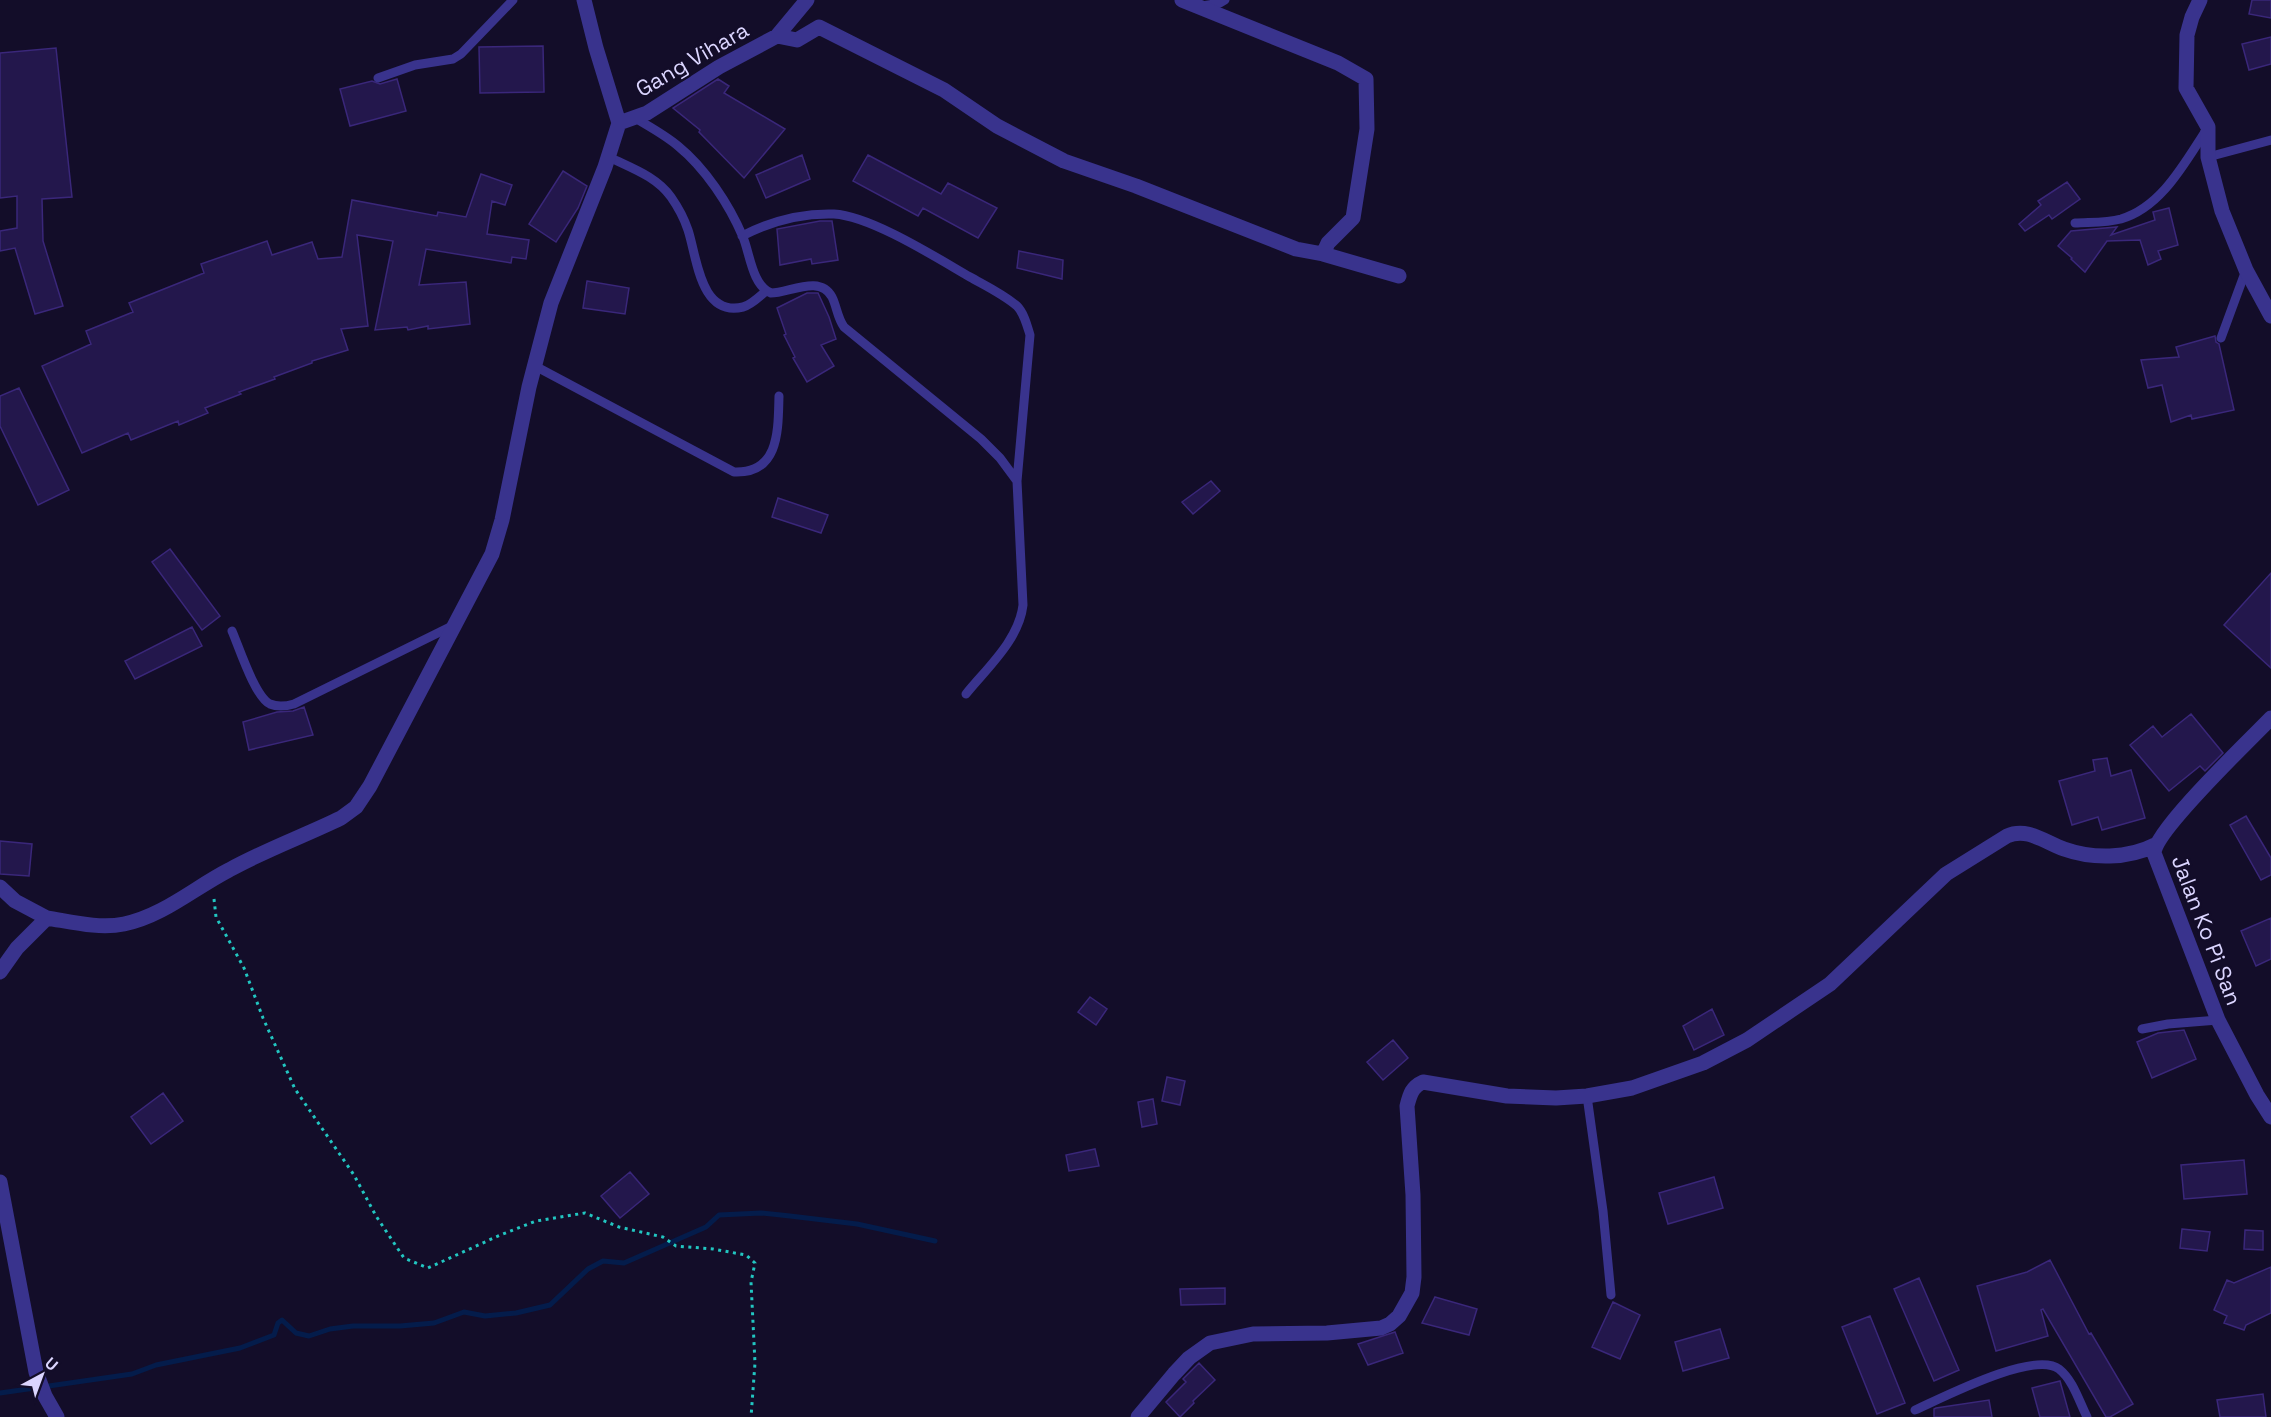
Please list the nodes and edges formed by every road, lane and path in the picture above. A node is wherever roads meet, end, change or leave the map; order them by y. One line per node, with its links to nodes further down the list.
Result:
1 (513, 0): 8 (lane)
2 (585, 0): 10 (street)
3 (807, 0): 7 (street, Gang Vihara)
4 (1225, 0): 6 (lane)
5 (2200, 0): 11 (street)
6 (1188, 3): 17 (street)
7 (777, 36): 9 (street, Gang Vihara); 17 (street)
8 (378, 78)
9 (635, 118): 10 (street, Gang Vihara); 16 (lane)
10 (619, 123): 13 (street)
11 (2208, 127): 14 (street); 15 (lane)
12 (2271, 140): 14 (lane)
13 (609, 157): 20 (lane); 23 (street)
14 (2208, 157): 18 (street)
15 (2074, 223)
16 (742, 236): 20 (lane); 25 (lane)
17 (1323, 254): 19 (street)
18 (2246, 270): 21 (street); 22 (lane)
19 (1399, 276)
20 (766, 291): 25 (lane)
21 (2271, 316)
22 (2221, 338)
23 (535, 366): 24 (lane); 26 (street)
24 (779, 396)
25 (1017, 481): 28 (lane)
26 (457, 624): 27 (lane); 31 (street)
27 (232, 632)
28 (966, 694)
29 (2271, 718): 30 (street, Jalan Ko Pi San)
30 (2155, 845): 35 (street, Jalan Ko Pi San); 37 (street)
31 (223, 873): 33 (street); 43 (path)
32 (0, 887): 33 (street)
33 (47, 918): 34 (street)
34 (0, 972)
35 (2218, 1020): 36 (lane); 38 (street, Jalan Ko Pi San)
36 (2142, 1029)
37 (1587, 1096): 40 (lane); 44 (street)
38 (2271, 1117)
39 (0, 1182): 42 (street)
40 (1611, 1295)
41 (1915, 1410): 45 (lane)
42 (57, 1417)
43 (751, 1417)
44 (1138, 1417)
45 (2087, 1417)

